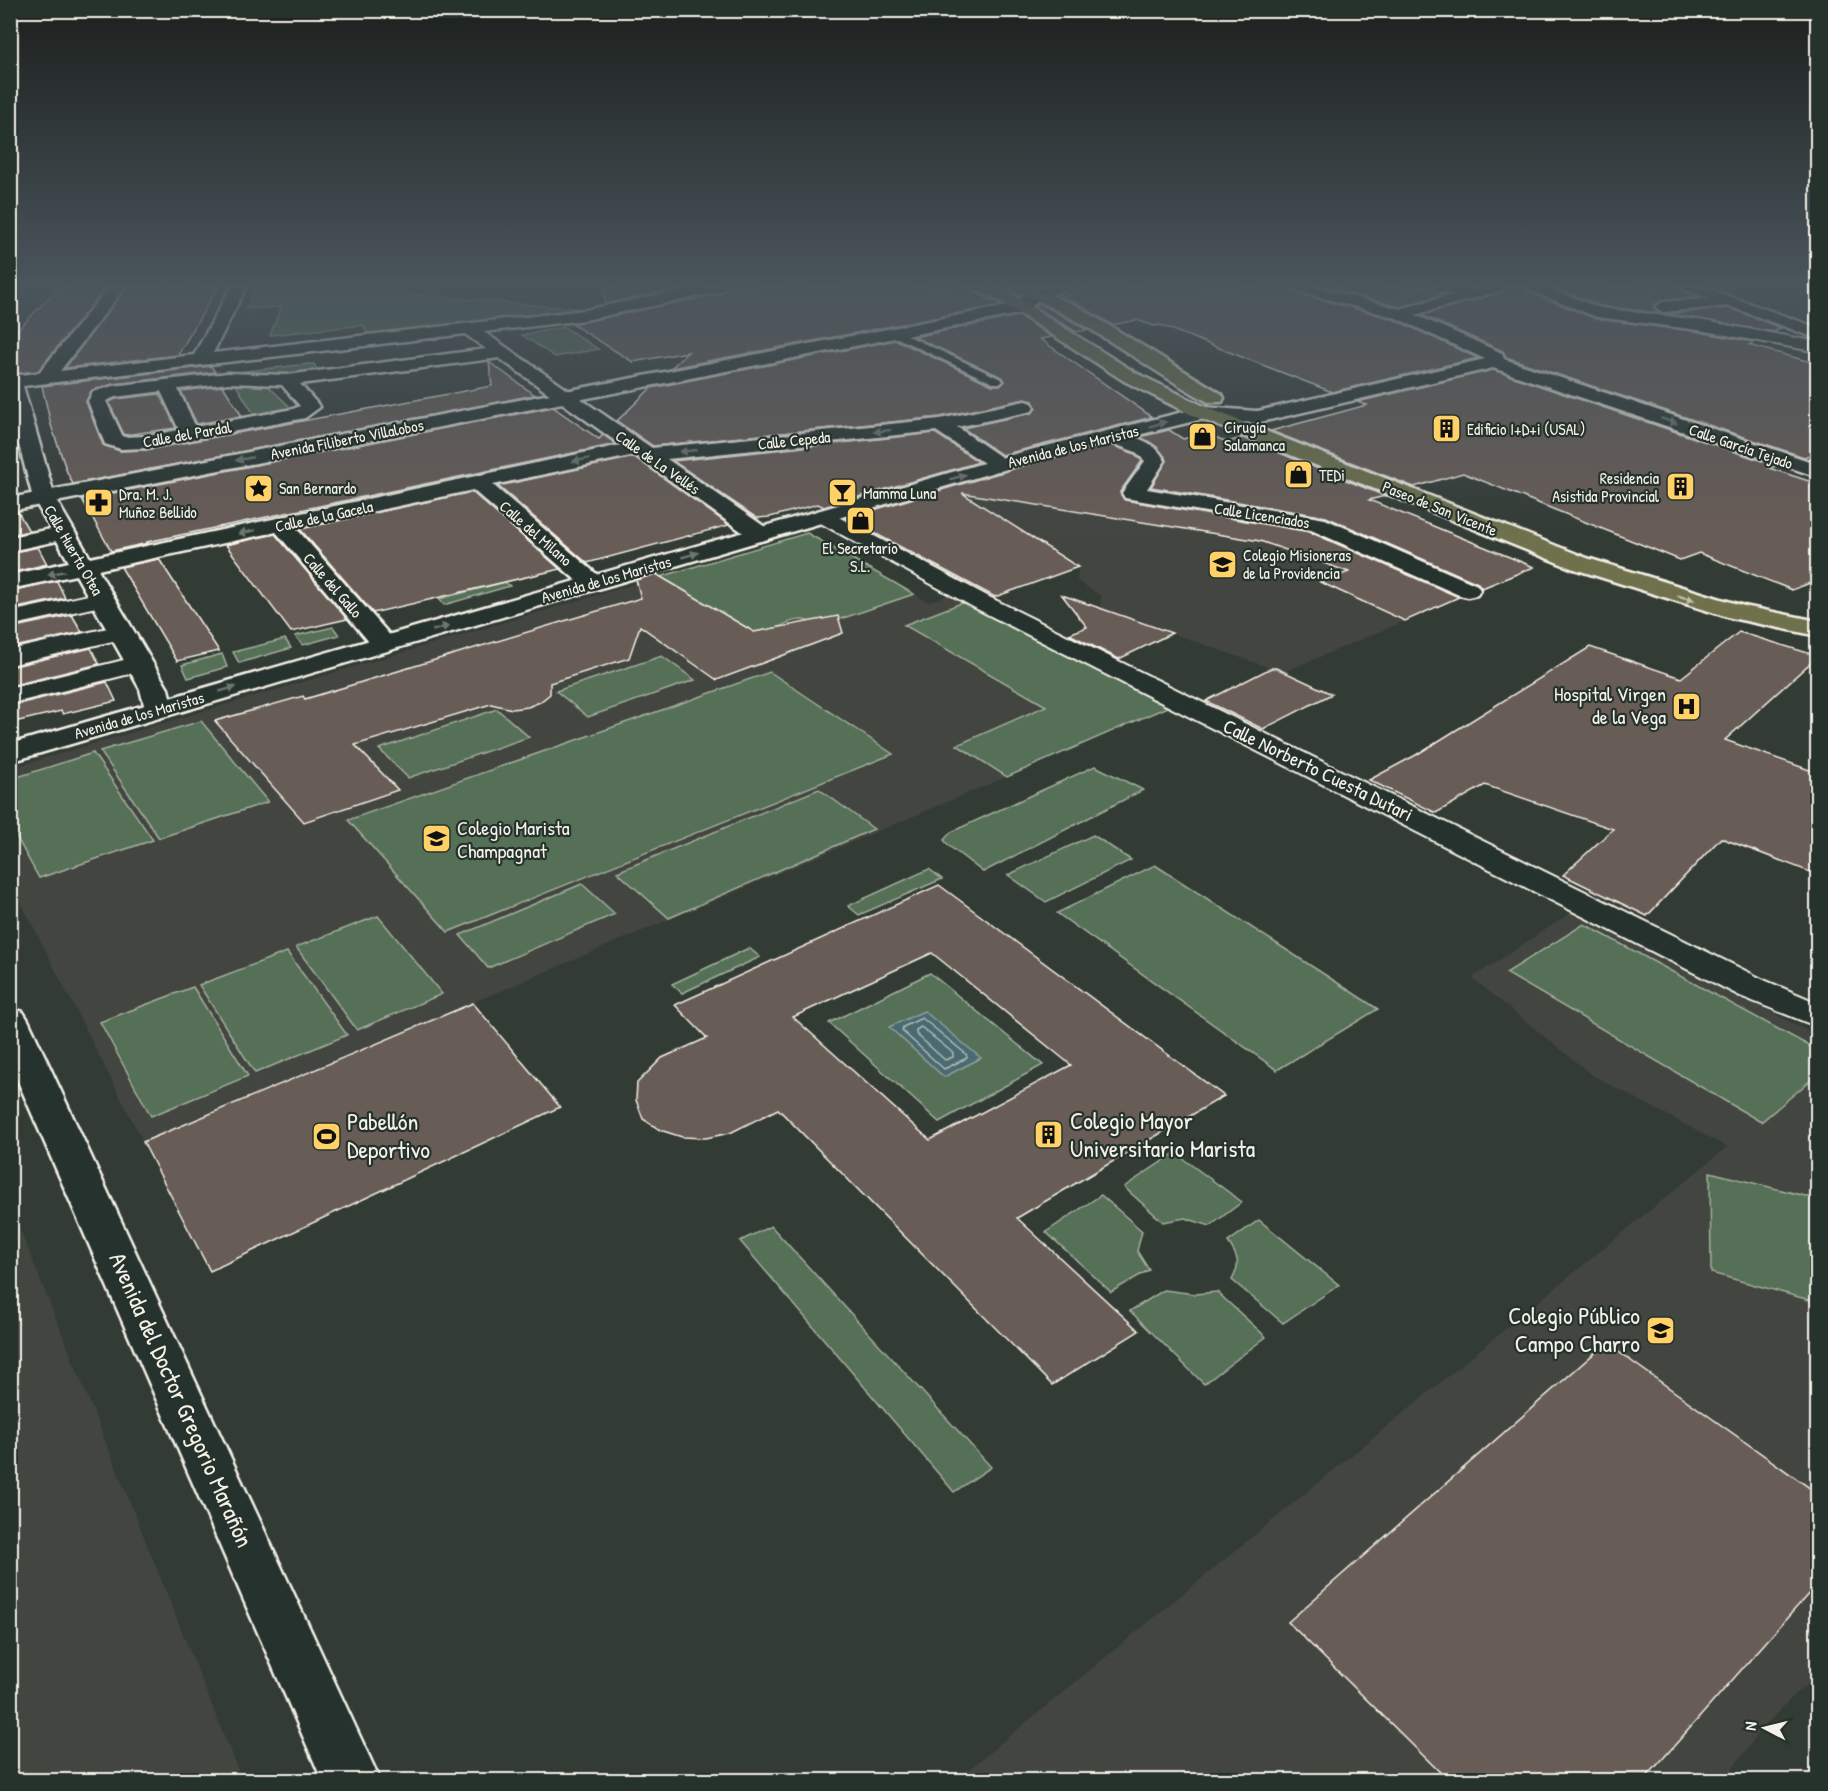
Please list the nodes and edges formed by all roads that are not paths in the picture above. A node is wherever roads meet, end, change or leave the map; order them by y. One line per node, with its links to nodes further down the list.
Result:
1 (51, 371): 11 (street)
2 (91, 371): 11 (street)
3 (359, 371): 12 (street)
4 (528, 371): 16 (street, Calle de La Vellés)
5 (702, 371): 16 (street, Avenida Filiberto Villalobos)
6 (975, 371): 13 (lane)
7 (1140, 371): 18 (highway, Paseo de San Vicente)
8 (1161, 371): 18 (highway, Paseo de San Vicente)
9 (1457, 371): 19 (street, Avenida de los Maristas)
10 (1520, 371): 27 (street, Calle García Tejado, one-way to 27)
11 (45, 378): 14 (street)
12 (287, 380): 15 (street); 21 (street, Calle del Pardal)
13 (997, 381)
14 (11, 382): 24 (street, Calle Huerta Otea)
15 (166, 385): 21 (street); 21 (street, Calle del Pardal)
16 (566, 397): 23 (street, Calle de La Vellés); 29 (street, Avenida Filiberto Villalobos, one-way to 29)
17 (1025, 407): 20 (street, Calle Cepeda)
18 (1210, 408): 19 (street, Avenida de los Maristas); 22 (street, Avenida de los Maristas, one-way to 18); 43 (highway, Paseo de San Vicente, one-way to 43)
19 (1256, 417): 41 (highway, Paseo de San Vicente)
20 (940, 425): 23 (street, Calle Cepeda, one-way to 23); 26 (street)
21 (190, 434)
22 (1113, 437): 26 (street, Avenida de los Maristas); 39 (street, Calle Licenciados)
23 (643, 451): 28 (street, Calle de la Gacela, one-way to 28); 34 (street, Calle de La Vellés)
24 (34, 461): 25 (street); 29 (street, Calle Huerta Otea)
25 (10, 465)
26 (1000, 465): 31 (street, Avenida de los Maristas, one-way to 26)
27 (1818, 471)
28 (478, 483): 32 (street, Calle de la Gacela); 38 (street, Calle del Milano)
29 (44, 498): 30 (street, Avenida Filiberto Villalobos); 33 (street, Calle Huerta Otea)
30 (10, 505)
31 (822, 516): 34 (street, Avenida de los Maristas); 51 (street, Calle Norberto Cuesta Dutari)
32 (282, 525): 36 (street, Calle de la Gacela, one-way to 36); 45 (street, Calle del Gallo)
33 (64, 533): 35 (street); 36 (street, Calle Huerta Otea)
34 (760, 534): 38 (street, Avenida de los Maristas, one-way to 34)
35 (10, 544)
36 (82, 567): 37 (street, Calle de la Gacela, one-way to 37); 40 (street, Calle Huerta Otea)
37 (10, 582)
38 (593, 583): 45 (street, Avenida de los Maristas, one-way to 38)
39 (1468, 590)
40 (102, 599): 42 (street); 44 (street, Calle Huerta Otea)
41 (1818, 611)
42 (10, 619)
43 (1818, 629)
44 (121, 632): 46 (street); 47 (street, Calle Huerta Otea)
45 (384, 644): 49 (street, Avenida de los Maristas, one-way to 45)
46 (10, 658)
47 (140, 664): 48 (street); 49 (street, Calle Huerta Otea)
48 (10, 696)
49 (159, 709): 50 (street, Avenida de los Maristas)
50 (10, 753)
51 (1818, 1016)
52 (10, 1020): 53 (street, Avenida del Doctor Gregorio Marañón)
53 (351, 1780)

